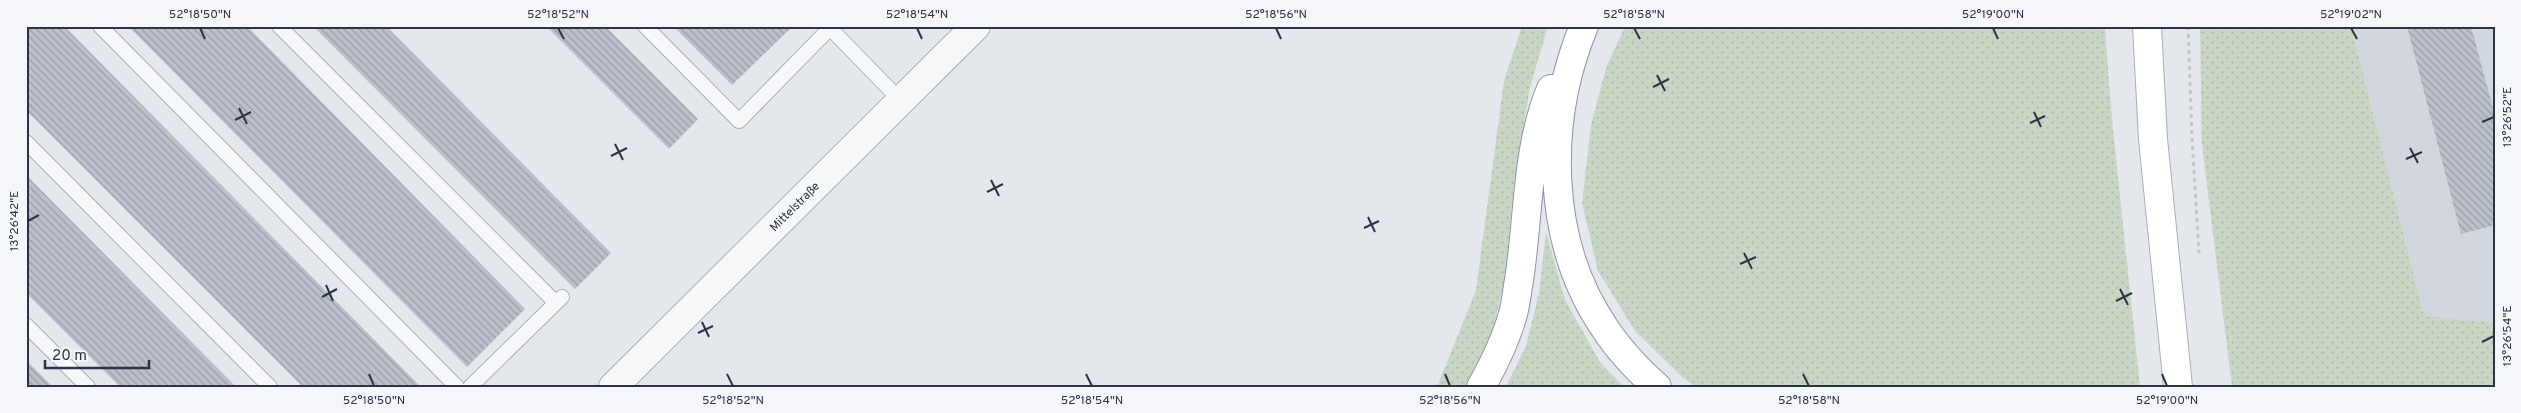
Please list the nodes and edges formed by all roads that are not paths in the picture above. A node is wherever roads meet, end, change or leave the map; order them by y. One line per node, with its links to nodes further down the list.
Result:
1 (100, 26): 14 (lane)
2 (279, 26): 15 (lane)
3 (645, 26): 8 (lane)
4 (976, 26): 9 (street, Mittelstraße)
5 (1579, 26): 17 (main road)
6 (1584, 26): 18 (main road)
7 (2147, 26): 19 (main road)
8 (829, 27): 9 (lane)
9 (901, 101): 16 (street, Mittelstraße)
10 (26, 142): 13 (lane)
11 (26, 325): 12 (lane)
12 (88, 387)
13 (270, 387)
14 (457, 387)
15 (470, 387)
16 (613, 387)
17 (1481, 387)
18 (1657, 387)
19 (2178, 387)

